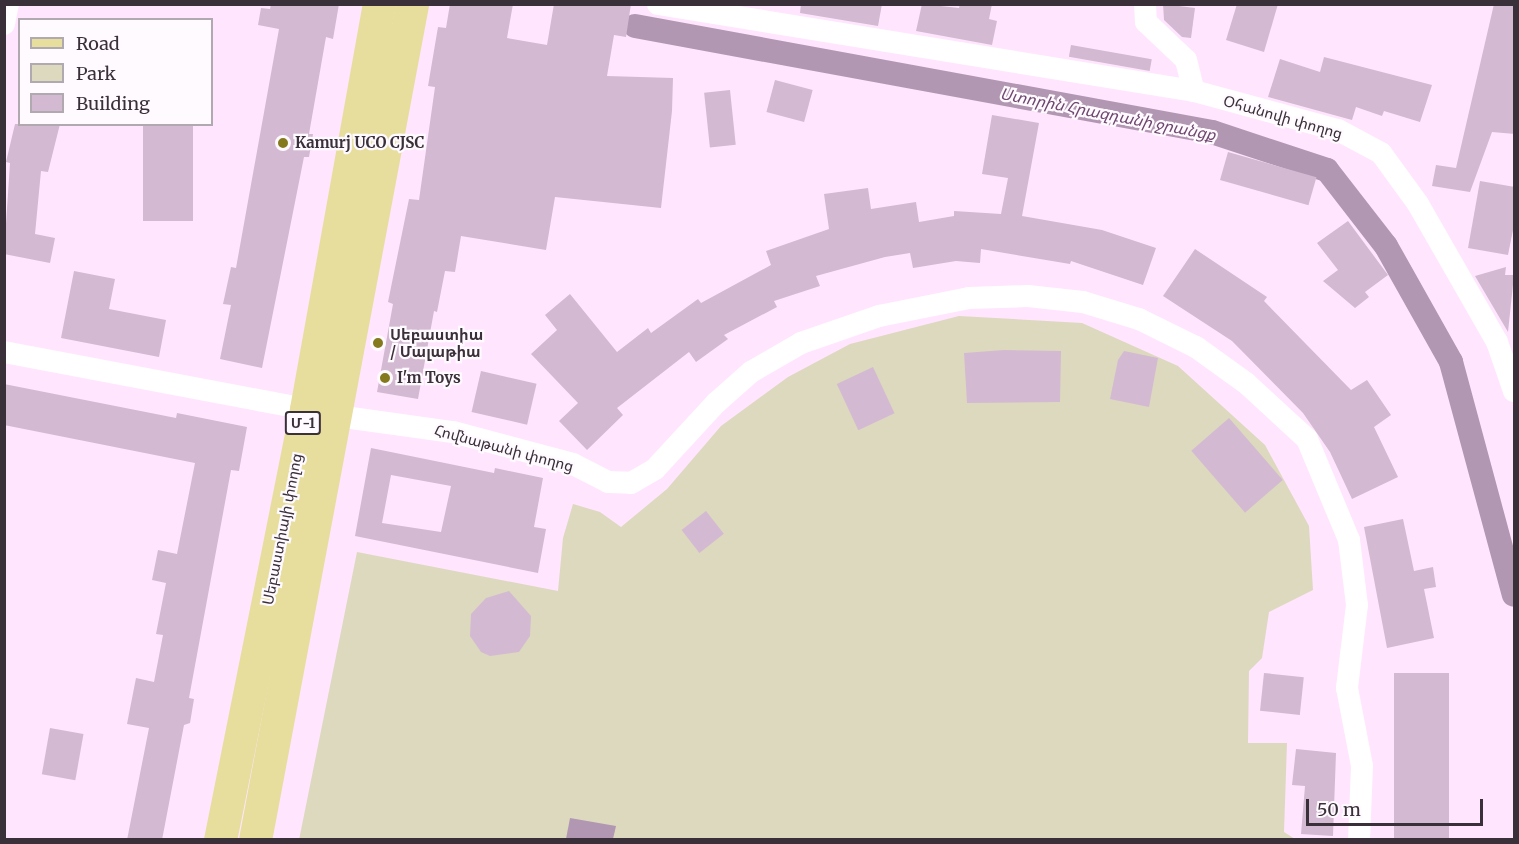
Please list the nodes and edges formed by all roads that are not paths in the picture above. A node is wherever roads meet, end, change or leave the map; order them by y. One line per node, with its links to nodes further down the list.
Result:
1 (8, 4): 6 (street)
2 (380, 4): 10 (main road, Սեբաստիայի փողոց / Մ-1)
3 (412, 4): 10 (main road, Սեբաստիայի փողոց / Մ-1)
4 (658, 4): 7 (street, Օհանովի փողոց)
5 (1145, 4): 7 (street)
6 (4, 24)
7 (1194, 91): 9 (street, Օհանովի փողոց)
8 (4, 352): 10 (street, Հովնաթանի փողոց)
9 (1515, 391)
10 (321, 412): 11 (main road, Սեբաստիայի փողոց / Մ-1); 12 (main road, Սեբաստիայի փողոց / Մ-1); 13 (street, Հովնաթանի փողոց)
11 (220, 840)
12 (255, 840)
13 (1359, 840)

